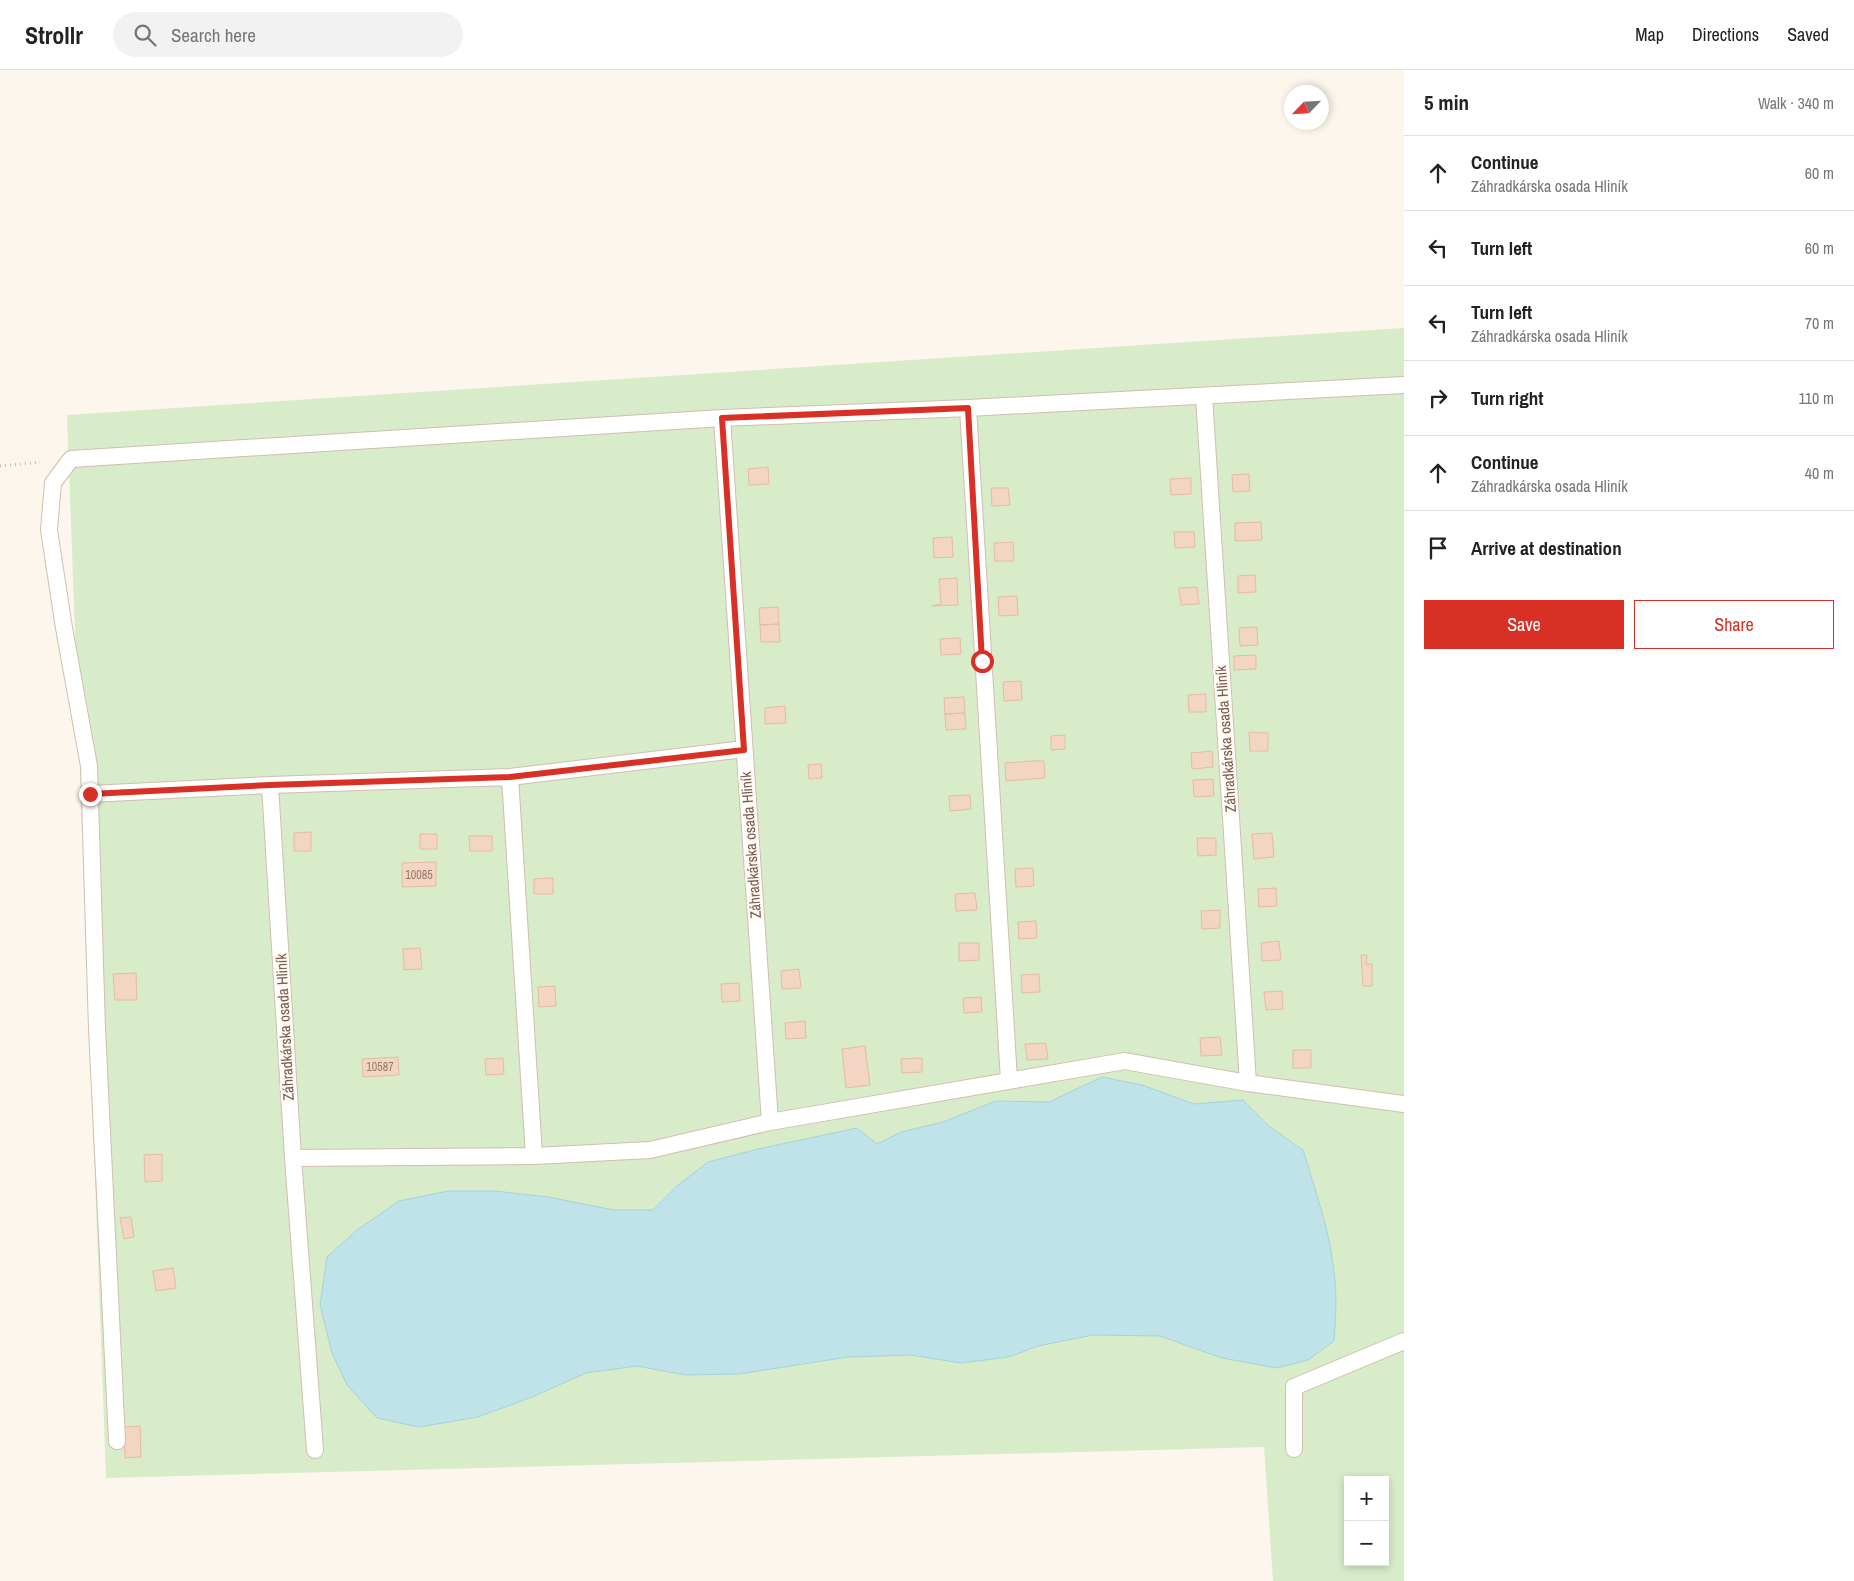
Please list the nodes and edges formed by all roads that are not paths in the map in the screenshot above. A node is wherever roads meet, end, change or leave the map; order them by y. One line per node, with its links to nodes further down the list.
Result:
1 (1404, 385): 2 (lane)
2 (1204, 396): 3 (lane); 10 (lane, Záhradkárska osada Hliník)
3 (968, 408): 4 (lane); 9 (lane)
4 (722, 418): 5 (lane, Záhradkárska osada Hliník); 8 (lane)
5 (744, 750): 6 (lane); 12 (lane, Záhradkárska osada Hliník)
6 (510, 777): 7 (lane); 13 (lane)
7 (270, 785): 8 (lane); 14 (lane, Záhradkárska osada Hliník)
8 (90, 794): 16 (lane)
9 (1009, 1080): 10 (lane); 12 (lane)
10 (1248, 1083): 11 (lane)
11 (1404, 1104)
12 (770, 1122): 13 (lane)
13 (534, 1156): 14 (lane)
14 (293, 1158): 17 (lane, Záhradkárska osada Hliník)
15 (1404, 1341): 18 (lane)
16 (116, 1441)
17 (315, 1450)
18 (1294, 1450)

